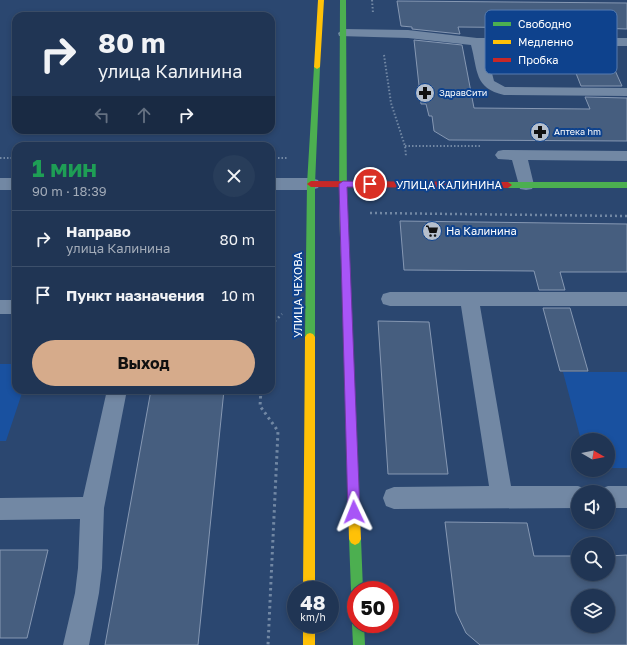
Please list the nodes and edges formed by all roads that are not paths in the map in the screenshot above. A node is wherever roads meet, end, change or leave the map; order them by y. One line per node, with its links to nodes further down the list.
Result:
1 (321, 0): 15 (main road, УЛИЦА ЧЕХОВА)
2 (343, 0): 3 (main road)
3 (344, 33): 4 (lane); 16 (main road)
4 (477, 42): 5 (lane); 6 (lane)
5 (485, 42)
6 (485, 72)
7 (486, 74): 8 (lane)
8 (627, 92)
9 (503, 155): 10 (lane)
10 (519, 155): 11 (lane); 17 (lane)
11 (627, 156)
12 (0, 184): 13 (street)
13 (12, 184)
14 (275, 184): 15 (street, УЛИЦА КАЛИНИНА)
15 (311, 184): 16 (main road, УЛИЦА КАЛИНИНА); 32 (main road, УЛИЦА ЧЕХОВА)
16 (343, 184): 17 (main road, УЛИЦА КАЛИНИНА); 33 (main road)
17 (526, 185): 18 (main road, УЛИЦА КАЛИНИНА)
18 (627, 186)
19 (390, 299): 20 (lane)
20 (469, 299): 21 (lane); 25 (lane)
21 (627, 299)
22 (0, 307): 23 (lane)
23 (12, 307)
24 (117, 394): 30 (lane)
25 (502, 497): 26 (lane); 29 (lane)
26 (571, 497)
27 (615, 497): 28 (lane)
28 (627, 497)
29 (394, 498)
30 (92, 508): 31 (lane); 36 (lane)
31 (0, 509)
32 (309, 581)
33 (357, 581)
34 (309, 633): 37 (main road)
35 (358, 633): 38 (main road)
36 (76, 645)
37 (309, 645)
38 (359, 645)

